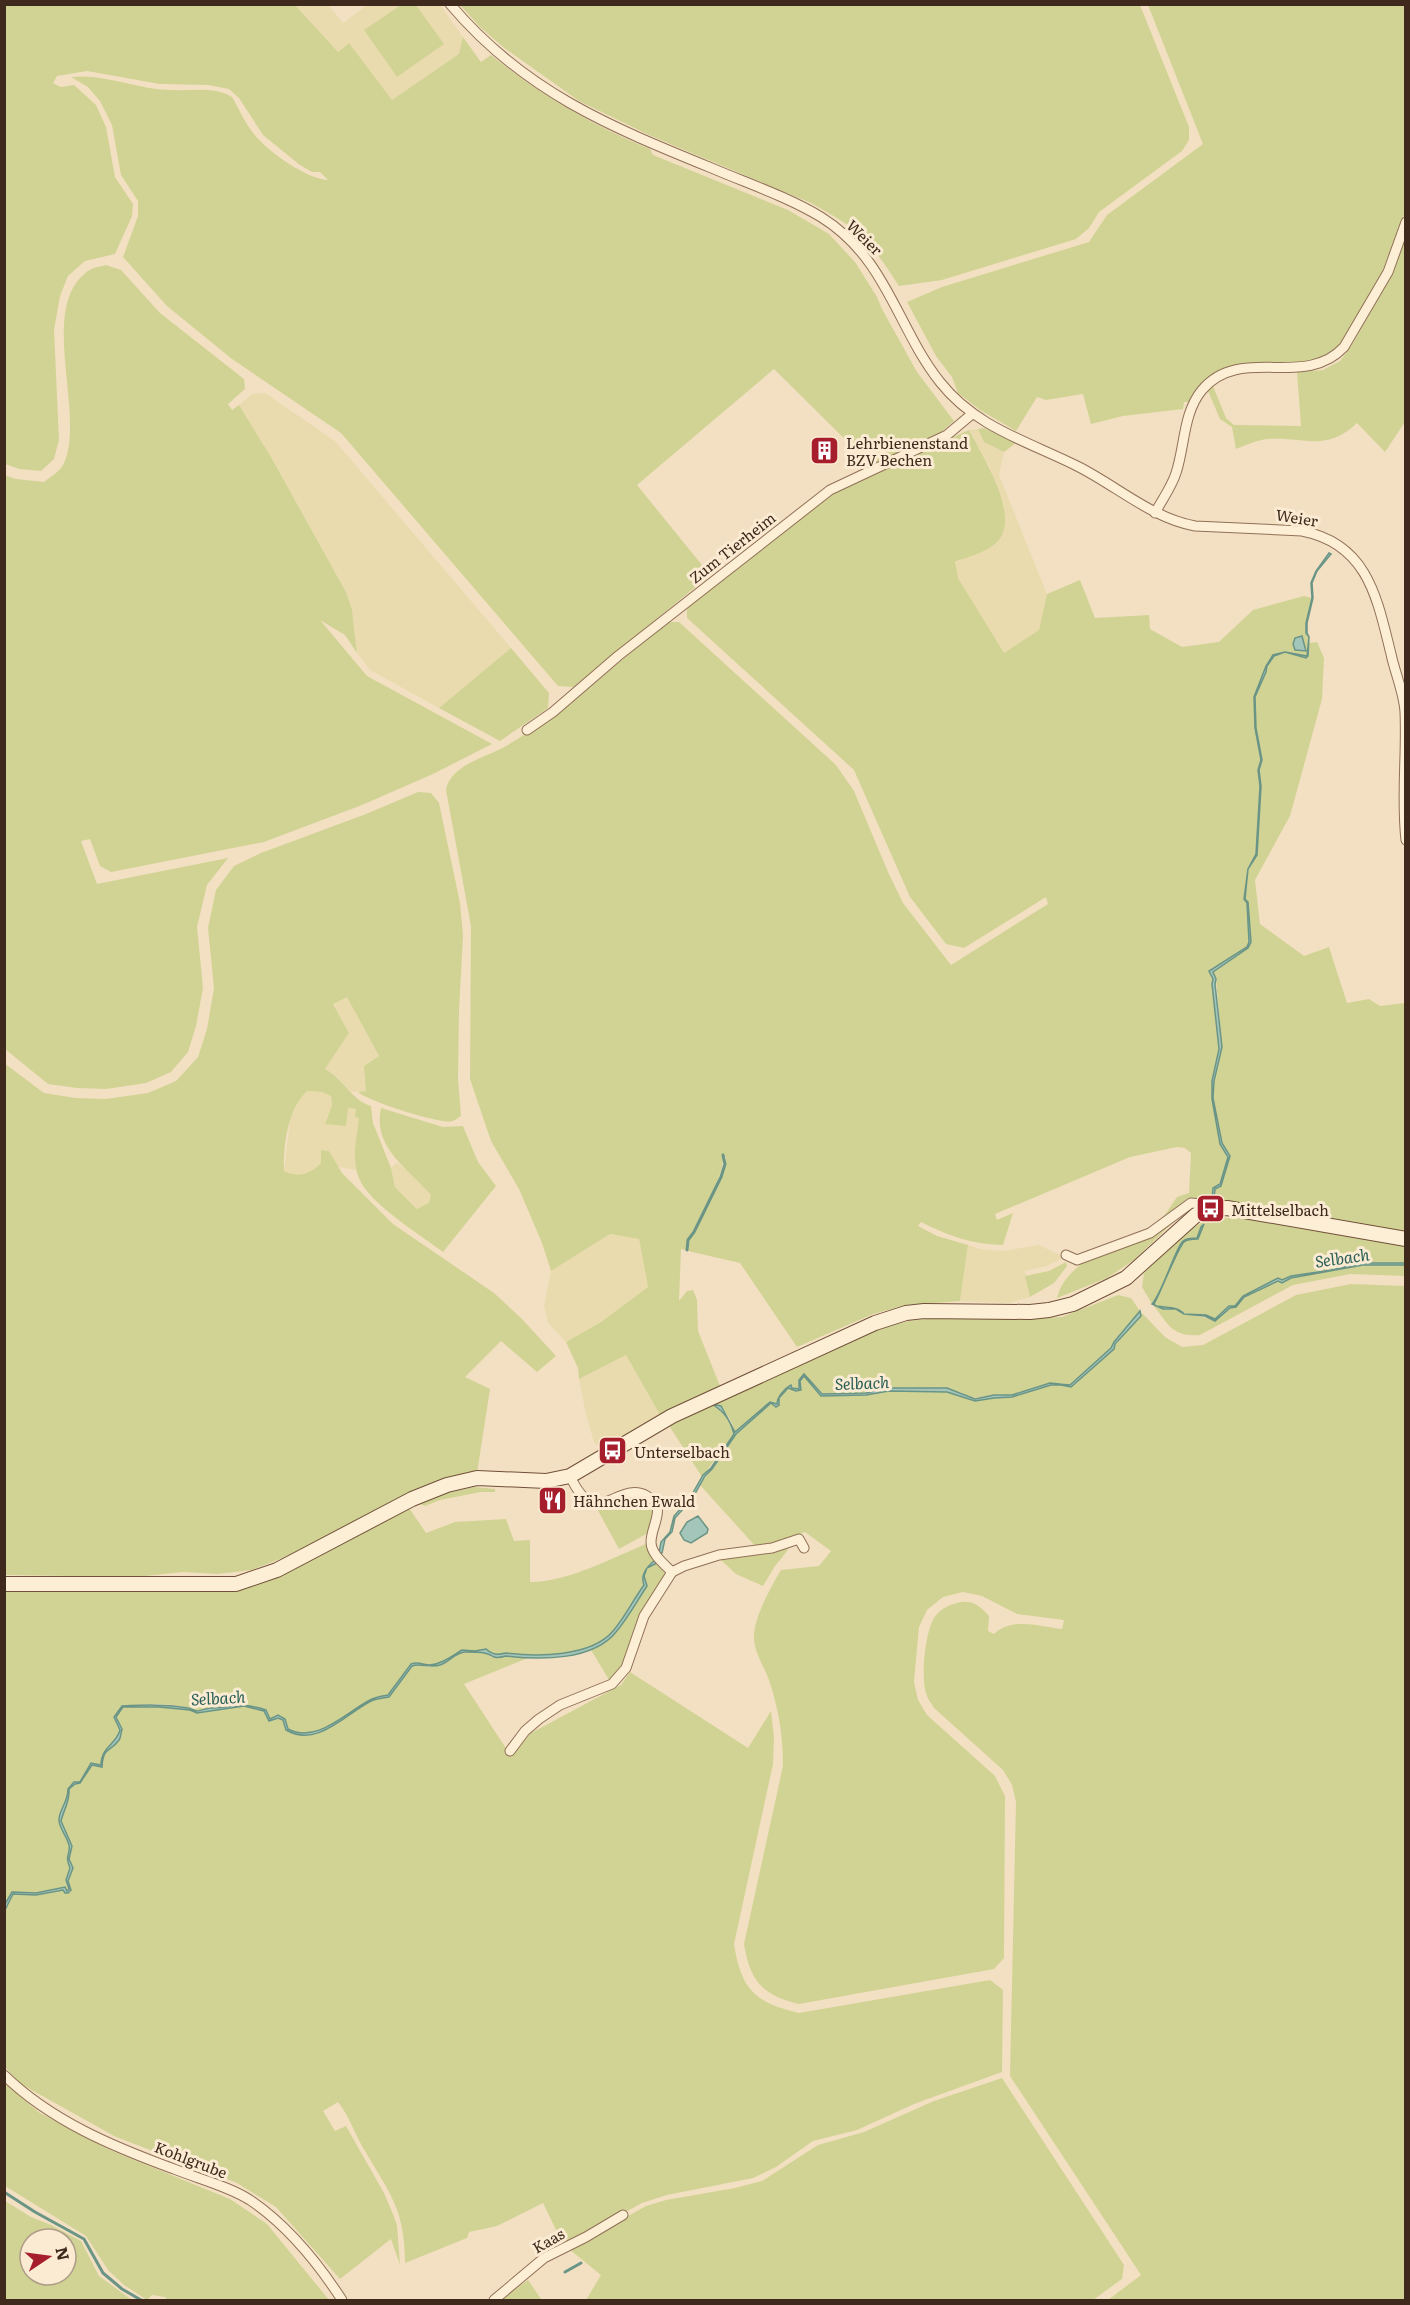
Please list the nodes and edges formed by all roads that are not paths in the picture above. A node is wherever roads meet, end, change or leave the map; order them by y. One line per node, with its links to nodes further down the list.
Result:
1 (450, 4): 3 (street, Weier)
2 (1406, 222): 4 (street)
3 (972, 414): 4 (street, Weier); 5 (street, Zum Tierheim)
4 (1155, 513): 6 (street, Weier)
5 (527, 730)
6 (1405, 767): 7 (street, Weier)
7 (1406, 840)
8 (1210, 1209): 9 (street); 10 (street); 11 (street)
9 (1406, 1239)
10 (1066, 1255)
11 (570, 1476): 13 (street); 14 (street)
12 (804, 1548): 13 (street)
13 (672, 1572): 15 (street)
14 (4, 1584)
15 (510, 1751)
16 (4, 2075): 18 (street, Kohlgrube)
17 (623, 2215): 19 (street, Kaas)
18 (342, 2301)
19 (494, 2301)

